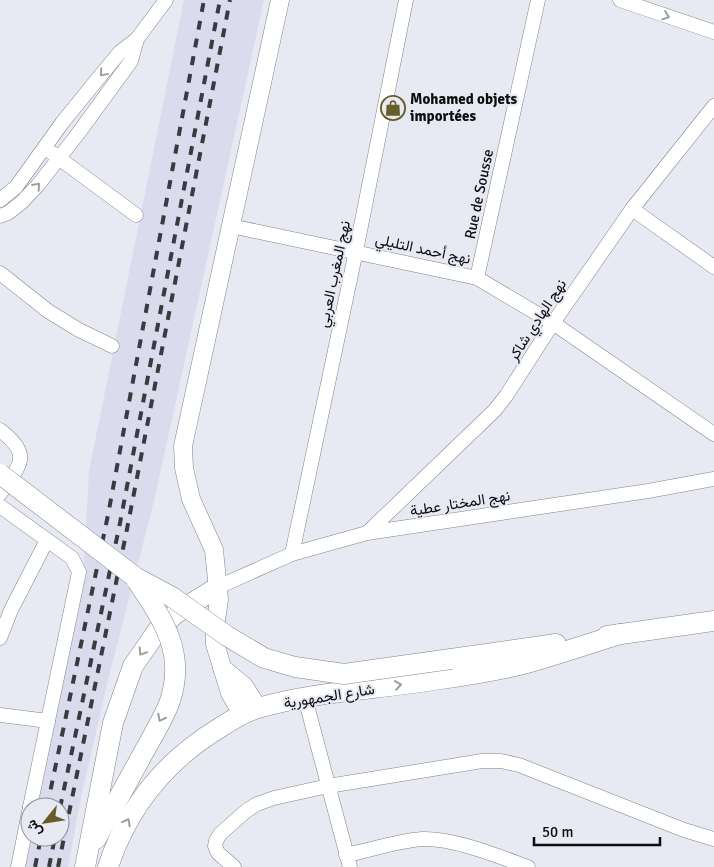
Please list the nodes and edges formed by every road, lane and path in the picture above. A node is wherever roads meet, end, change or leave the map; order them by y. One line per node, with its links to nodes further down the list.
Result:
1 (166, 0): 7 (street)
2 (280, 0): 15 (street)
3 (406, 0): 16 (street, نهج المغرب العربي)
4 (538, 0): 19 (street, Rue de Sousse)
5 (620, 0): 6 (street, one-way to 6)
6 (714, 32)
7 (137, 39): 9 (street, one-way to 9); 10 (street)
8 (712, 115): 12 (street, نهج الهادي شاكر)
9 (45, 148): 10 (street); 11 (street)
10 (59, 158): 13 (street); 14 (street, one-way to 10)
11 (0, 200)
12 (632, 209): 17 (street); 20 (street, نهج الهادي شاكر)
13 (136, 215)
14 (0, 216)
15 (231, 226): 16 (street, نهج أحمد التليلي); 32 (street)
16 (356, 251): 19 (street, نهج أحمد التليلي); 30 (street, نهج المغرب العربي)
17 (714, 267)
18 (0, 273): 21 (street)
19 (477, 278): 20 (street, نهج أحمد التليلي)
20 (553, 323): 23 (street, نهج أحمد التليلي); 28 (street, نهج الهادي شاكر)
21 (112, 346)
22 (0, 430): 26 (street)
23 (714, 434)
24 (0, 474): 31 (main road, bridge)
25 (714, 479): 28 (street, نهج المختار عطية)
26 (0, 494)
27 (0, 506): 29 (street)
28 (366, 533): 30 (street, نهج المختار عطية)
29 (48, 540): 35 (street); 39 (street)
30 (292, 554): 32 (street, نهج المختار عطية)
31 (135, 577): 34 (main road, bridge); 45 (main road, one-way to 45, bridge)
32 (218, 587): 37 (street); 45 (main road, one-way to 45)
33 (714, 620): 34 (main road)
34 (620, 634): 36 (main road, شارع الجمهورية, one-way to 34)
35 (0, 638)
36 (305, 698): 37 (main road, شارع الجمهورية); 40 (street)
37 (250, 711): 47 (main road, شارع الجمهورية, one-way to 37)
38 (0, 715): 39 (street)
39 (48, 721): 41 (street)
40 (328, 786): 42 (street); 44 (street); 48 (street)
41 (32, 797)
42 (714, 839)
43 (22, 847): 46 (street)
44 (348, 861): 49 (street)
45 (85, 862)
46 (18, 867)
47 (108, 867)
48 (234, 867)
49 (528, 867)

